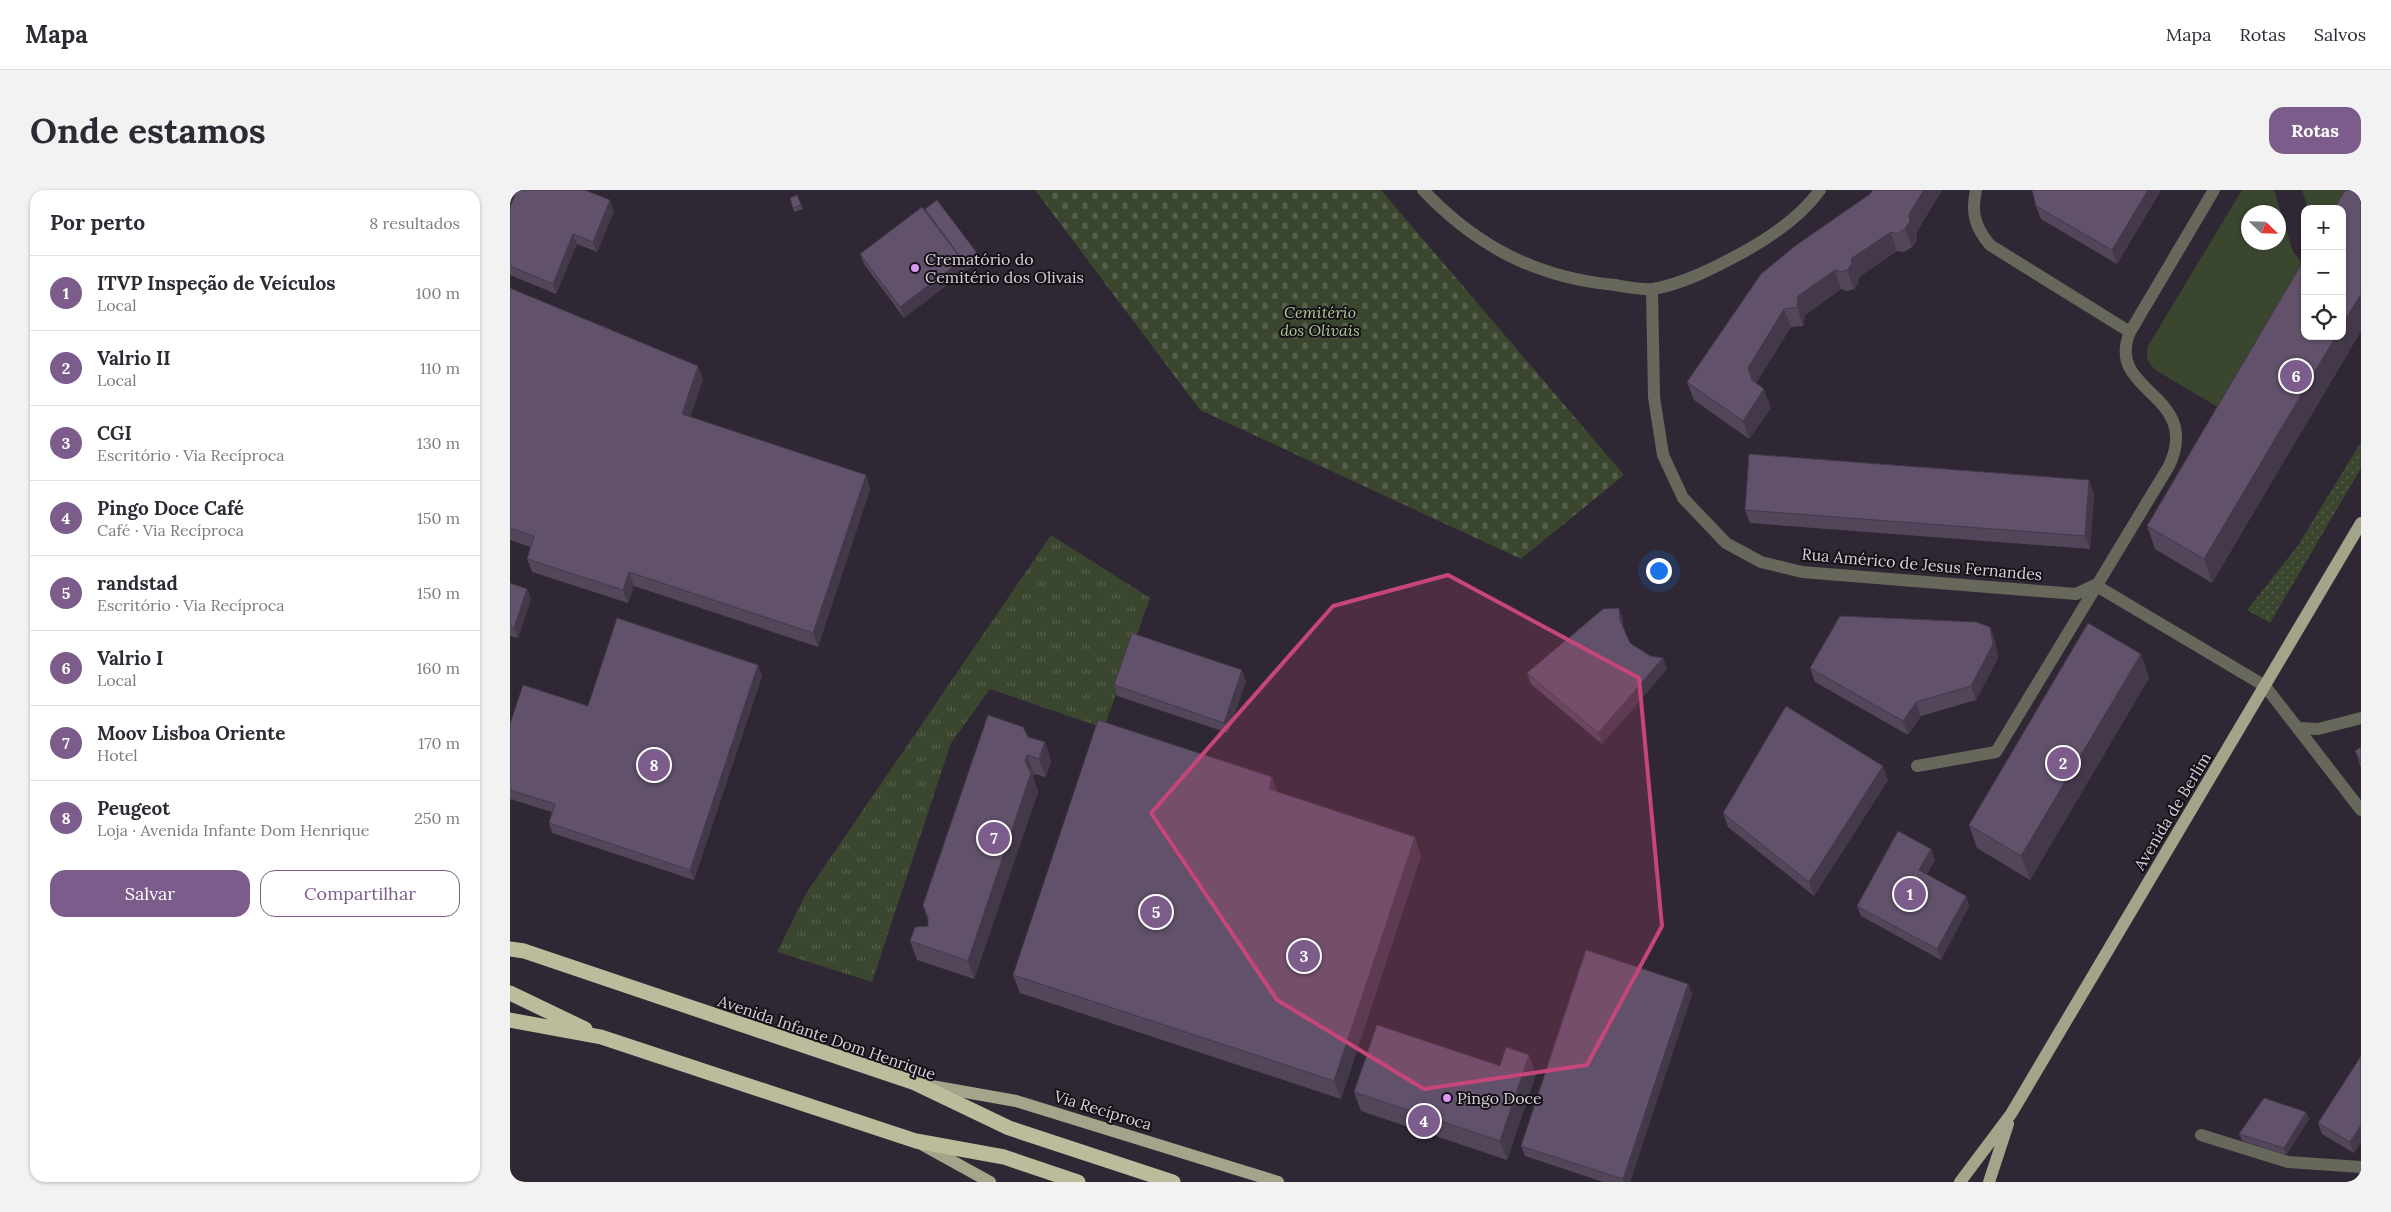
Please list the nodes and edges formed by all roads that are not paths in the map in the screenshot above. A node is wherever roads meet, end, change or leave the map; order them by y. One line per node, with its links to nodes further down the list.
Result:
1 (1422, 190): 5 (street)
2 (1820, 190): 5 (street)
3 (1976, 190): 6 (street)
4 (2214, 190): 6 (street)
5 (1652, 289): 8 (street, Rua Américo de Jesus Fernandes)
6 (2130, 332): 8 (street)
7 (2361, 523): 9 (main road, Avenida de Berlim)
8 (2095, 585): 9 (street); 12 (street)
9 (2265, 686): 11 (street); 20 (main road, Avenida de Berlim)
10 (2361, 718): 11 (street)
11 (2299, 728): 13 (street)
12 (1917, 766)
13 (2361, 810)
14 (510, 943): 15 (highway, Avenida Infante Dom Henrique)
15 (517, 950): 19 (highway, Avenida Infante Dom Henrique)
16 (510, 993): 18 (highway)
17 (510, 1020): 18 (highway)
18 (601, 1037): 22 (highway)
19 (916, 1083): 26 (highway, Avenida Infante Dom Henrique); 27 (main road, Via Recíproca)
20 (2012, 1114): 28 (main road, Avenida de Berlim); 29 (main road, Avenida de Berlim)
21 (2201, 1135): 23 (street)
22 (916, 1141): 24 (main road); 25 (highway)
23 (2361, 1167)
24 (990, 1182)
25 (1078, 1182)
26 (1173, 1182)
27 (1278, 1182)
28 (1960, 1182)
29 (1989, 1182)

